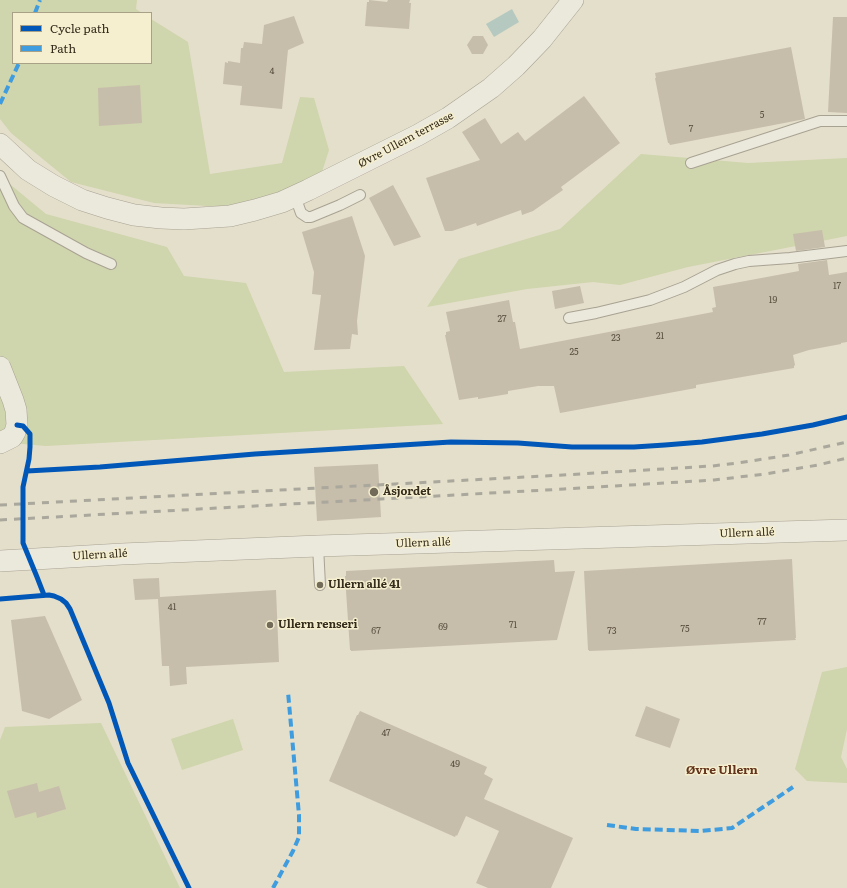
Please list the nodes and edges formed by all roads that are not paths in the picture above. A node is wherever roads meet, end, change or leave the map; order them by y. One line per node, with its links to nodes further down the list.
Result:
1 (573, 0): 7 (street, Øvre Ullern terrasse)
2 (847, 120): 4 (lane)
3 (1, 150): 7 (street, Øvre Ullern terrasse)
4 (691, 164)
5 (0, 176): 9 (lane)
6 (360, 195): 7 (lane)
7 (295, 196)
8 (847, 251): 10 (lane)
9 (111, 264)
10 (569, 318)
11 (0, 367): 12 (street)
12 (0, 443)
13 (847, 530): 14 (street, Ullern allé)
14 (318, 546): 15 (street, Ullern allé); 16 (lane)
15 (0, 561)
16 (320, 585)

